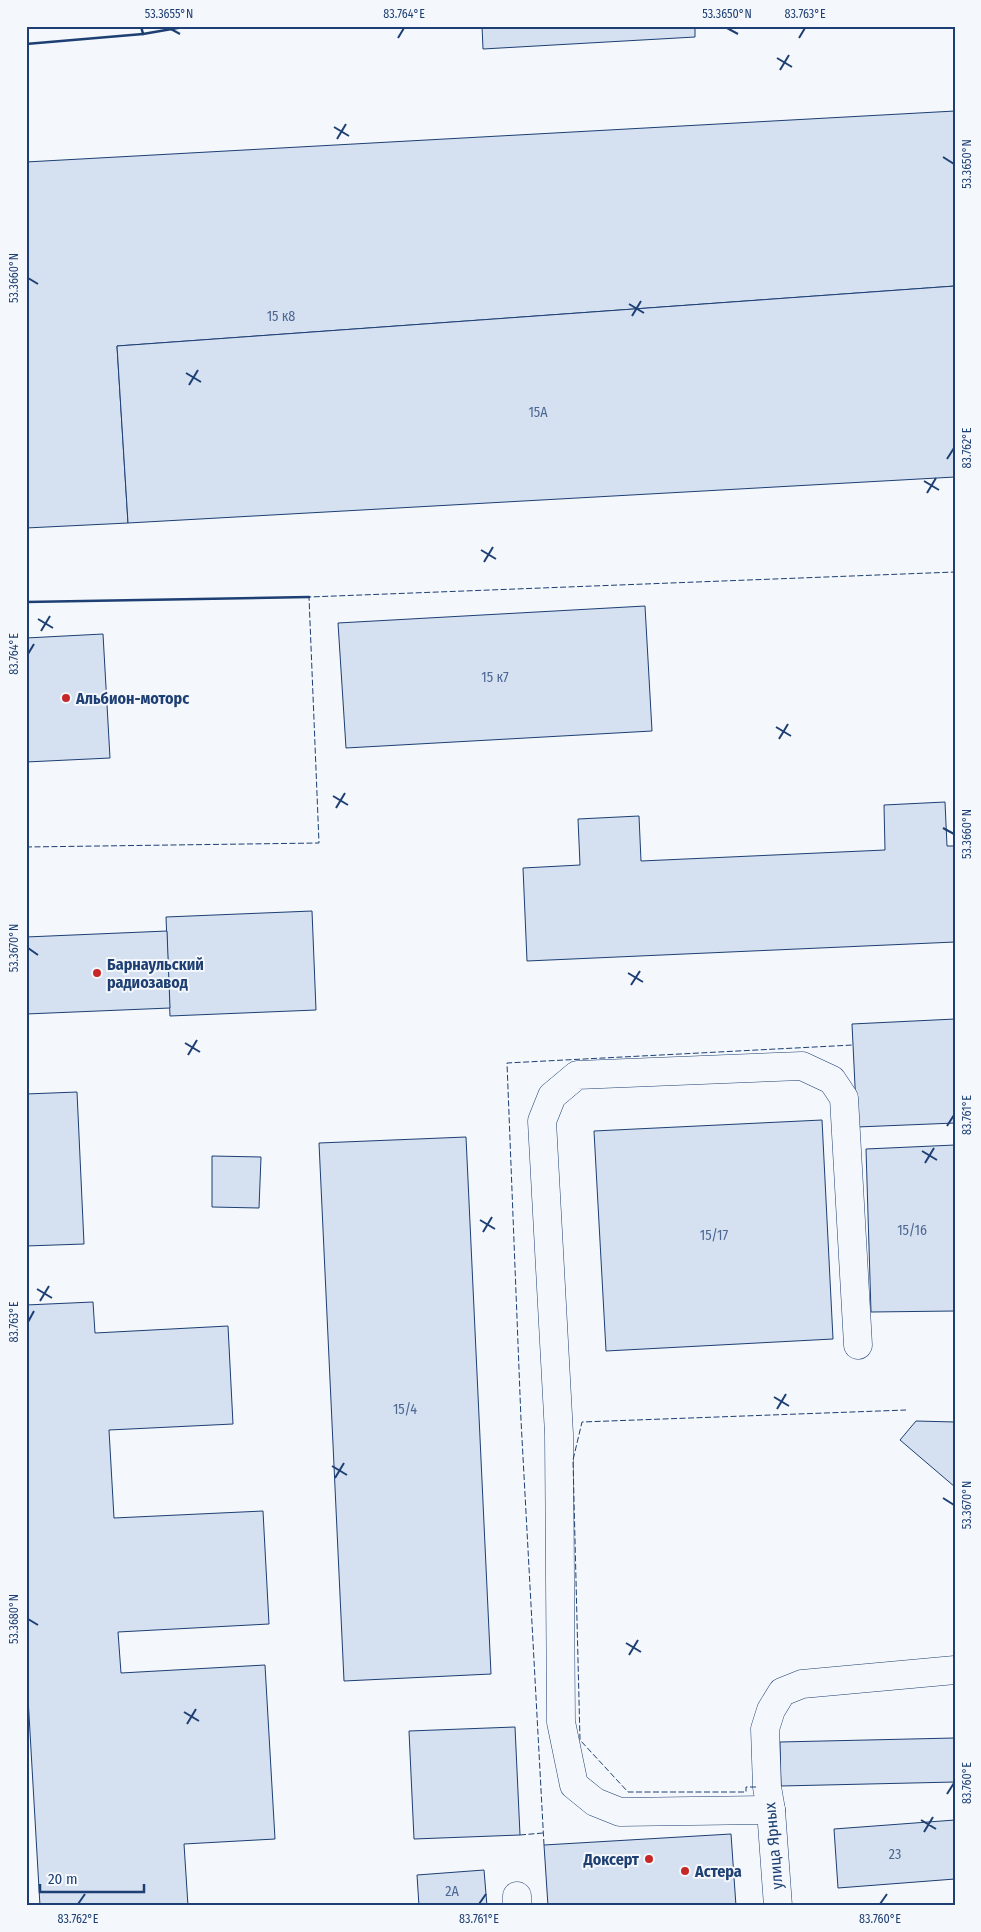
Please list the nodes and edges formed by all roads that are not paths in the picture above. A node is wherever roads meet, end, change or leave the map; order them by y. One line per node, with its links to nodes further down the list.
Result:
1 (858, 1345): 3 (street)
2 (955, 1670): 3 (street, улица Ярных)
3 (769, 1798): 4 (street, улица Ярных)
4 (778, 1906)

